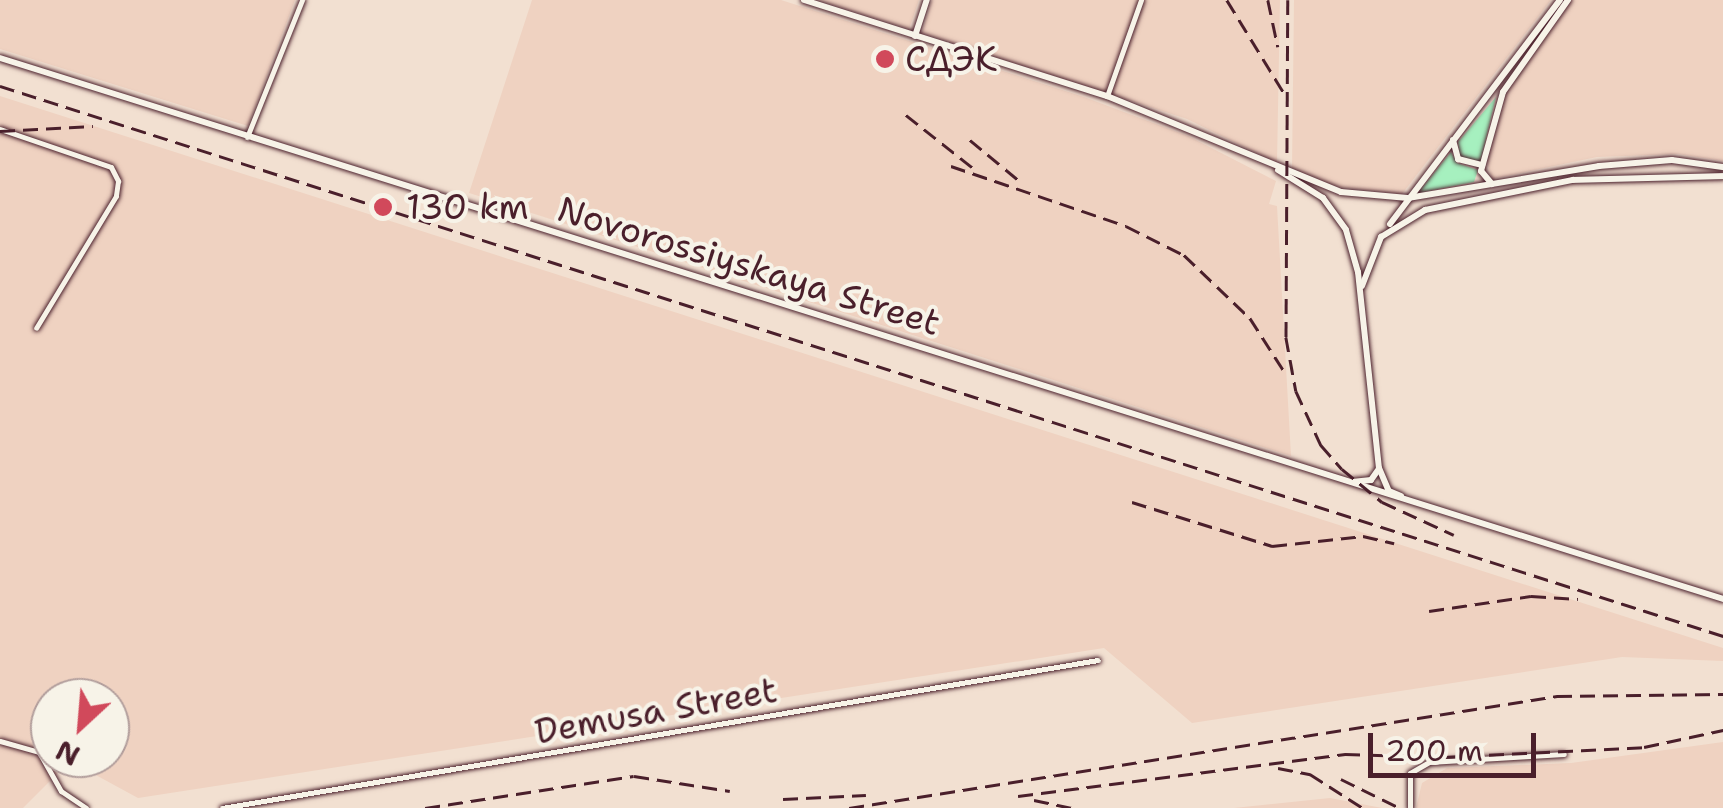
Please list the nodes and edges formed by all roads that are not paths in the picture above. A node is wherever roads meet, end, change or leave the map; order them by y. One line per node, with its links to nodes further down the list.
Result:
1 (302, 0): 12 (street)
2 (802, 0): 7 (main road)
3 (927, 0): 7 (main road)
4 (1141, 0): 10 (street)
5 (1560, 0): 9 (main road)
6 (1568, 0): 9 (main road)
7 (915, 36): 10 (main road)
8 (0, 58): 12 (main road, Novorossiyskaya Street)
9 (1511, 68): 13 (main road); 16 (main road)
10 (1106, 97): 14 (main road)
11 (0, 130): 28 (street)
12 (247, 138): 30 (main road, Novorossiyskaya Street)
13 (1453, 140): 16 (main road); 24 (main road)
14 (1230, 147): 23 (main road); 25 (main road)
15 (1678, 160): 17 (main road); 18 (main road); 19 (main road)
16 (1483, 164): 22 (main road)
17 (1723, 166)
18 (1552, 173): 21 (main road); 22 (main road)
19 (1696, 174): 20 (main road); 21 (main road)
20 (1723, 176)
21 (1573, 180): 26 (main road)
22 (1492, 184): 24 (main road)
23 (1341, 192): 24 (main road); 25 (main road)
24 (1408, 198): 26 (main road)
25 (1334, 209): 27 (main road)
26 (1381, 237): 27 (main road)
27 (1361, 298): 29 (main road)
28 (36, 328)
29 (1379, 468): 30 (main road); 31 (main road, Novorossiyskaya Street)
30 (1333, 479): 31 (main road, Novorossiyskaya Street)
31 (1425, 506): 32 (main road, Novorossiyskaya Street)
32 (1723, 600)
33 (1098, 660): 37 (street, Demusa Street)
34 (0, 741): 36 (street)
35 (1564, 754): 38 (street)
36 (86, 808)
37 (222, 808)
38 (1410, 808)

